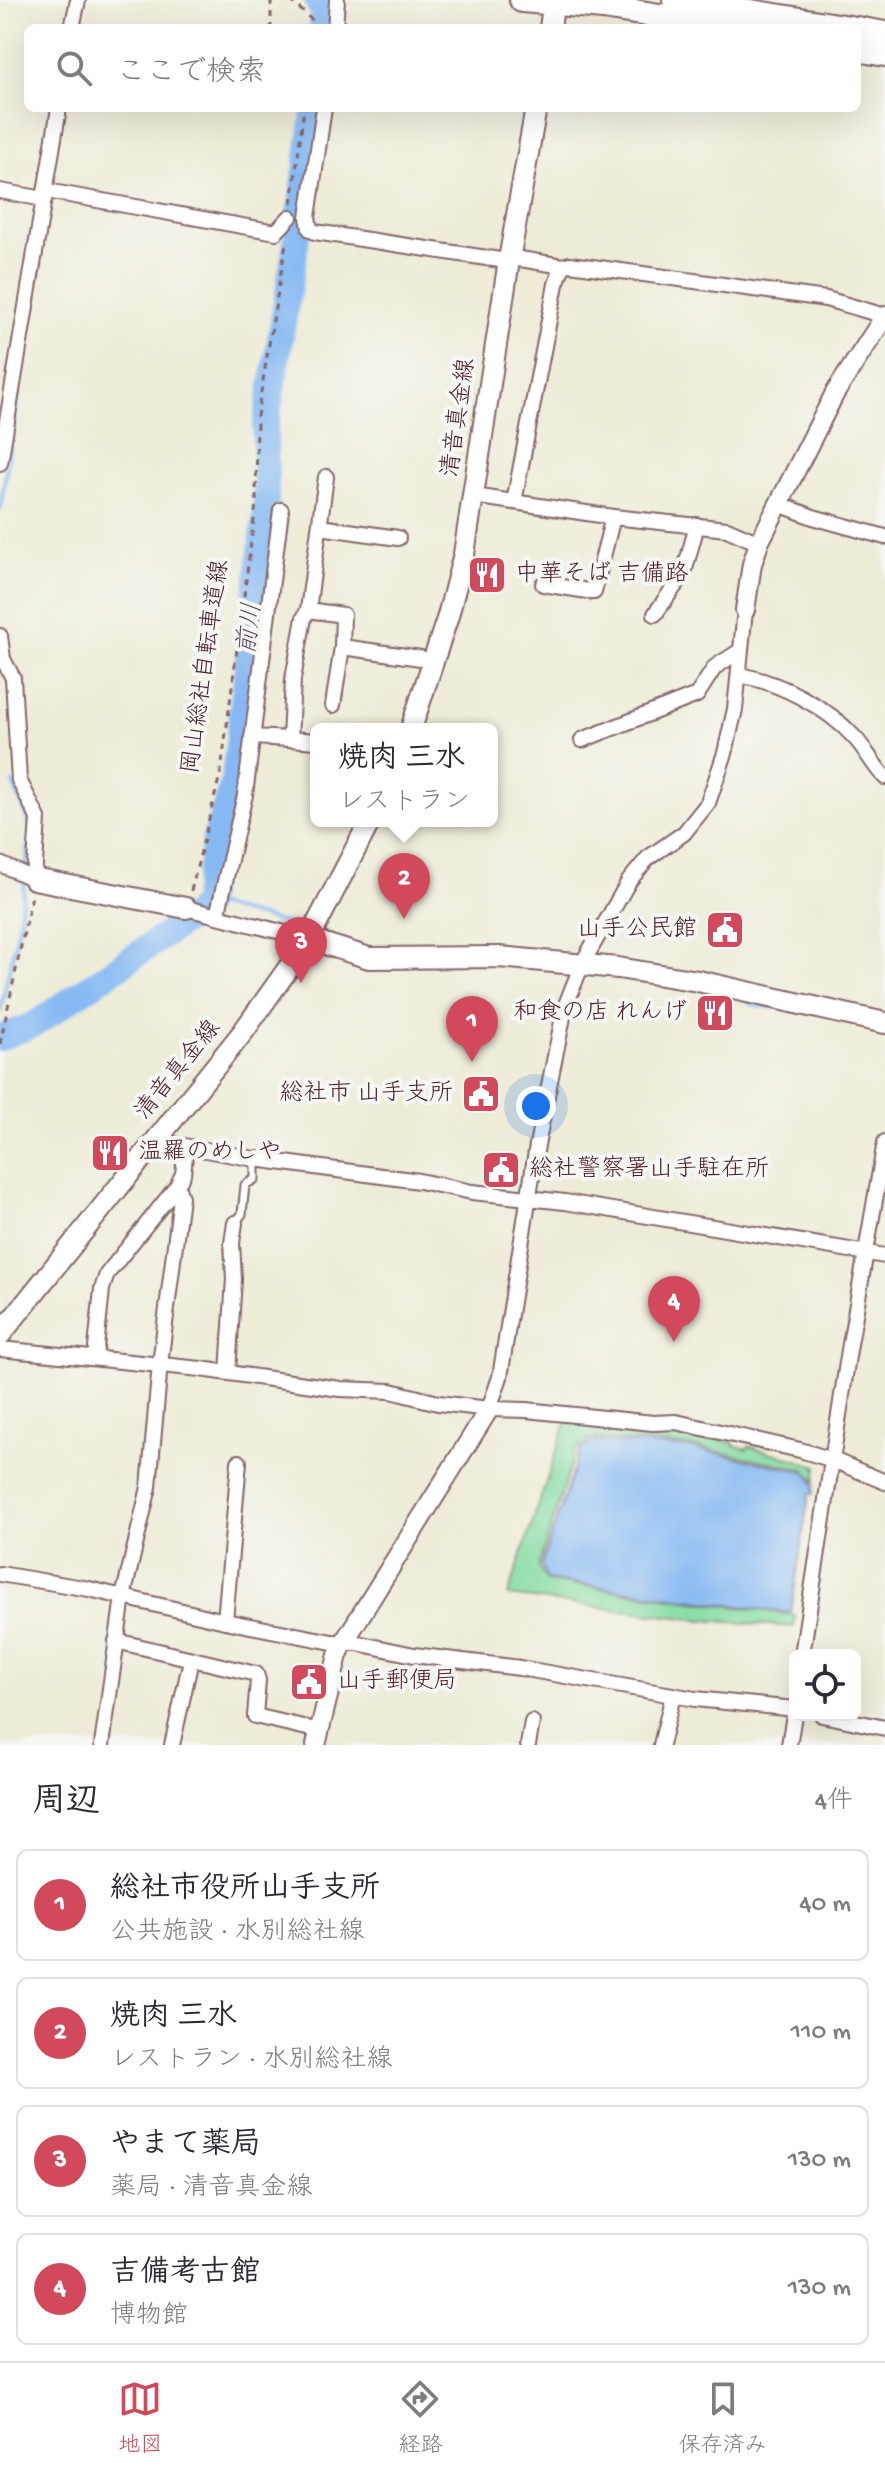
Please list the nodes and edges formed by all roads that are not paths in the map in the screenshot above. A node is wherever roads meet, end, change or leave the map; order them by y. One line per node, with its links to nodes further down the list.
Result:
1 (78, 0): 6 (street)
2 (337, 0): 7 (street)
3 (522, 0): 5 (highway)
4 (675, 0): 9 (highway)
5 (553, 11): 8 (highway)
6 (73, 24)
7 (335, 24)
8 (710, 24)
9 (825, 24)
10 (861, 30): 11 (highway)
11 (885, 34)
12 (861, 50): 13 (highway)
13 (885, 54)
14 (58, 112): 18 (street)
15 (323, 112): 20 (street)
16 (535, 112): 20 (main road, 清音真金線)
17 (0, 191): 18 (street)
18 (46, 195): 19 (street); 23 (street)
19 (290, 217)
20 (509, 260): 21 (street); 25 (main road, 清音真金線)
21 (563, 266): 22 (street); 26 (street)
22 (885, 316): 27 (street)
23 (0, 463)
24 (326, 477): 31 (street)
25 (474, 496): 26 (street); 42 (main road, 清音真金線)
26 (514, 502): 29 (street)
27 (779, 504): 32 (street); 34 (street)
28 (281, 510): 47 (street)
29 (613, 517): 30 (street); 35 (street)
30 (697, 525): 34 (street); 38 (street)
31 (320, 527): 33 (street); 36 (street)
32 (885, 537)
33 (398, 538)
34 (759, 543): 37 (street)
35 (543, 584)
36 (308, 610): 40 (street); 48 (street)
37 (745, 610): 41 (street)
38 (655, 614)
39 (0, 636): 44 (street)
40 (342, 647): 42 (street); 45 (street)
41 (740, 651): 43 (street); 49 (street)
42 (434, 663): 46 (main road, 清音真金線)
43 (739, 675): 51 (street); 57 (street)
44 (6, 676): 54 (street)
45 (333, 705)
46 (413, 723)
47 (252, 737): 48 (street); 55 (street)
48 (290, 739): 50 (street)
49 (582, 740)
50 (310, 741)
51 (885, 777)
52 (367, 827): 56 (main road, 清音真金線)
53 (0, 864): 54 (street)
54 (28, 876): 55 (main road)
55 (206, 910): 56 (street)
56 (309, 939): 57 (main road); 59 (main road, 清音真金線)
57 (582, 964): 58 (main road); 64 (street)
58 (885, 1023)
59 (157, 1141): 61 (street); 68 (main road, 清音真金線)
60 (885, 1142): 66 (street)
61 (186, 1147): 62 (street); 63 (street)
62 (255, 1159): 64 (street); 65 (lane)
63 (177, 1186): 70 (street); 71 (street)
64 (530, 1198): 66 (street); 73 (street)
65 (235, 1223): 72 (street)
66 (866, 1252): 67 (street); 74 (street)
67 (885, 1256)
68 (0, 1335)
69 (0, 1349): 70 (street)
70 (95, 1358): 71 (street)
71 (160, 1364): 72 (street); 78 (street)
72 (228, 1372): 73 (street)
73 (489, 1409): 74 (street); 81 (street)
74 (833, 1460): 76 (street); 82 (street)
75 (239, 1462): 79 (street)
76 (885, 1482)
77 (0, 1574): 78 (street)
78 (123, 1597): 79 (street); 80 (street)
79 (225, 1621): 81 (street)
80 (116, 1641): 83 (street); 89 (street)
81 (344, 1642): 84 (street); 88 (street)
82 (803, 1649)
83 (191, 1660): 88 (street); 90 (street)
84 (673, 1695): 92 (street); 93 (street)
85 (851, 1721): 87 (street)
86 (532, 1722): 91 (street)
87 (885, 1728)
88 (318, 1738)
89 (102, 1745)
90 (172, 1745)
91 (528, 1745)
92 (661, 1745)
93 (789, 1745)

